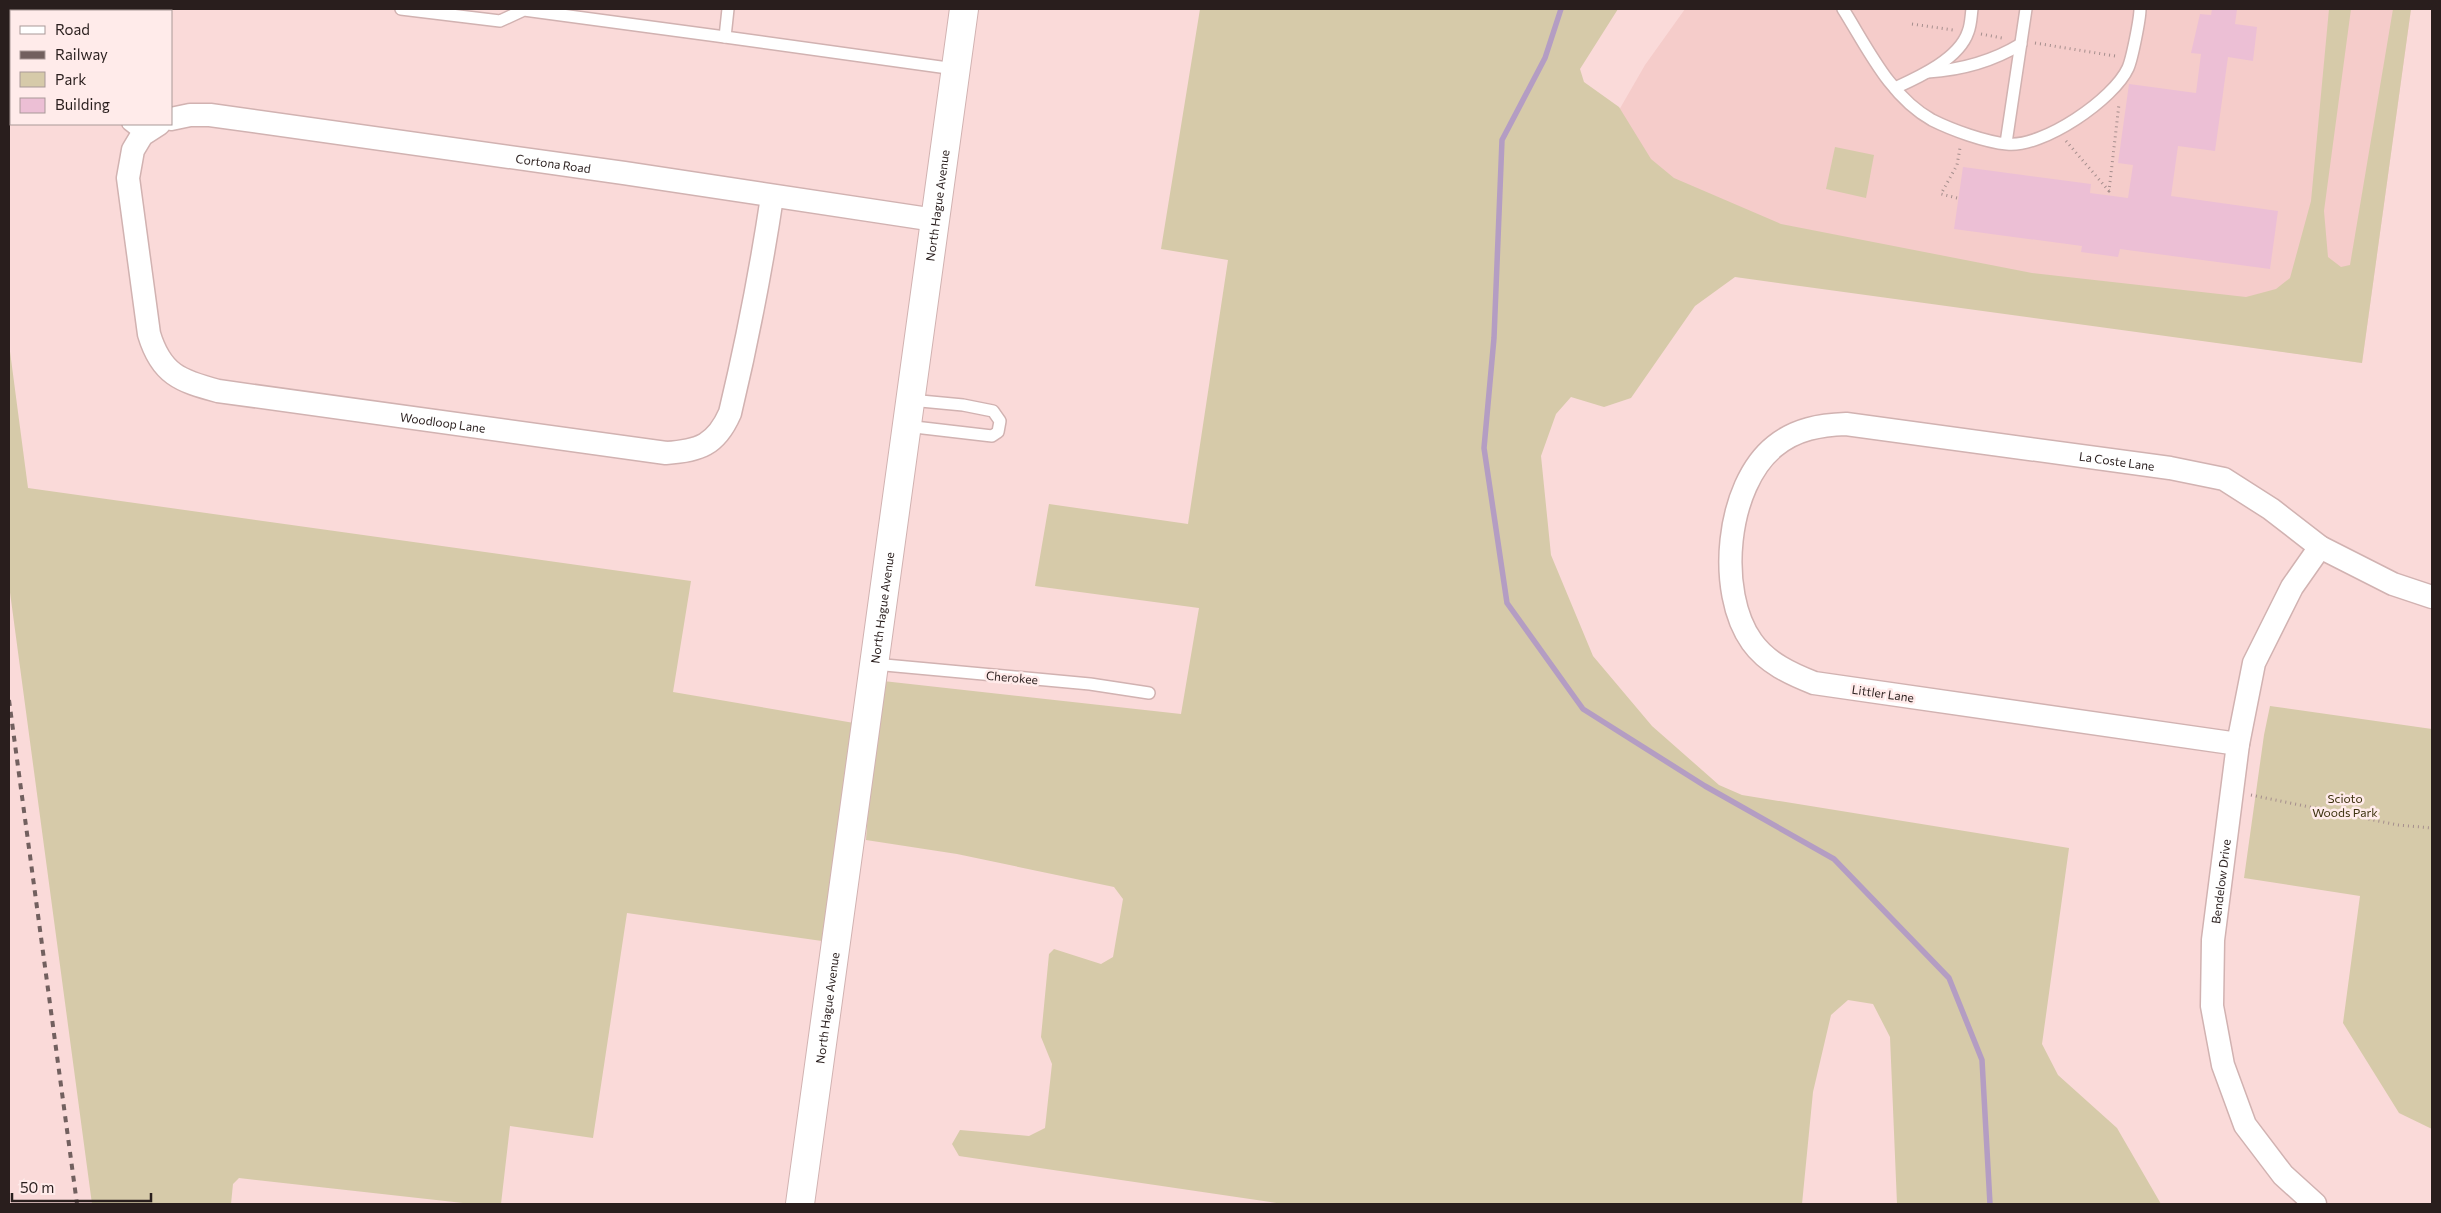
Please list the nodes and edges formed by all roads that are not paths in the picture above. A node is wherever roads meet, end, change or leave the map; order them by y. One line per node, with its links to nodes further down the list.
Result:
1 (401, 9): 2 (lane)
2 (524, 9): 9 (lane)
3 (728, 9): 9 (lane)
4 (964, 9): 11 (main road, North Hague Avenue)
5 (1842, 9): 13 (lane)
6 (1972, 9): 12 (lane)
7 (2026, 9): 10 (lane)
8 (2140, 9): 16 (lane)
9 (725, 37): 11 (lane)
10 (2021, 44): 12 (lane); 16 (lane)
11 (956, 70): 18 (main road, North Hague Avenue)
12 (1928, 72): 13 (lane)
13 (1895, 88): 16 (lane)
14 (172, 118): 17 (street, Cortona Road)
15 (143, 128): 17 (street, Woodloop Lane)
16 (2006, 143)
17 (772, 197): 18 (street, Cortona Road)
18 (935, 220): 19 (main road, North Hague Avenue)
19 (908, 413): 19 (lane); 23 (main road, North Hague Avenue)
20 (1774, 446): 21 (street, La Coste Lane); 25 (street, Littler Lane)
21 (2320, 547): 22 (street, La Coste Lane); 25 (street, Bendelow Drive)
22 (2432, 597)
23 (874, 664): 24 (lane, Cherokee); 26 (main road, North Hague Avenue)
24 (1150, 693)
25 (2238, 744): 27 (street, Bendelow Drive)
26 (800, 1204)
27 (2315, 1204)

